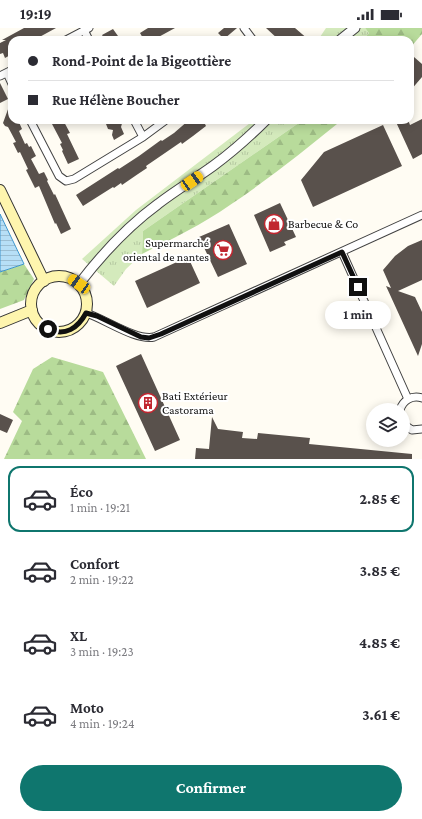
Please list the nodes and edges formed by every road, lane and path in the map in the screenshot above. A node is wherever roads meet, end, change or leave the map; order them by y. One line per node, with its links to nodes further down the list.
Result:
1 (355, 28): 4 (street)
2 (86, 29): 3 (street)
3 (73, 36)
4 (345, 36)
5 (32, 124): 9 (street)
6 (136, 124): 9 (street)
7 (161, 124): 9 (street)
8 (262, 124): 14 (street)
9 (143, 137)
10 (0, 190): 13 (main road)
11 (422, 215): 12 (street)
12 (342, 252): 16 (street); 19 (street)
13 (44, 281): 14 (main road); 15 (main road)
14 (79, 284): 16 (main road)
15 (32, 310): 16 (main road); 17 (main road)
16 (86, 313)
17 (0, 323)
18 (422, 398): 19 (street)
19 (408, 399): 20 (street)
20 (403, 403)
21 (410, 429): 22 (street)
22 (422, 429)

